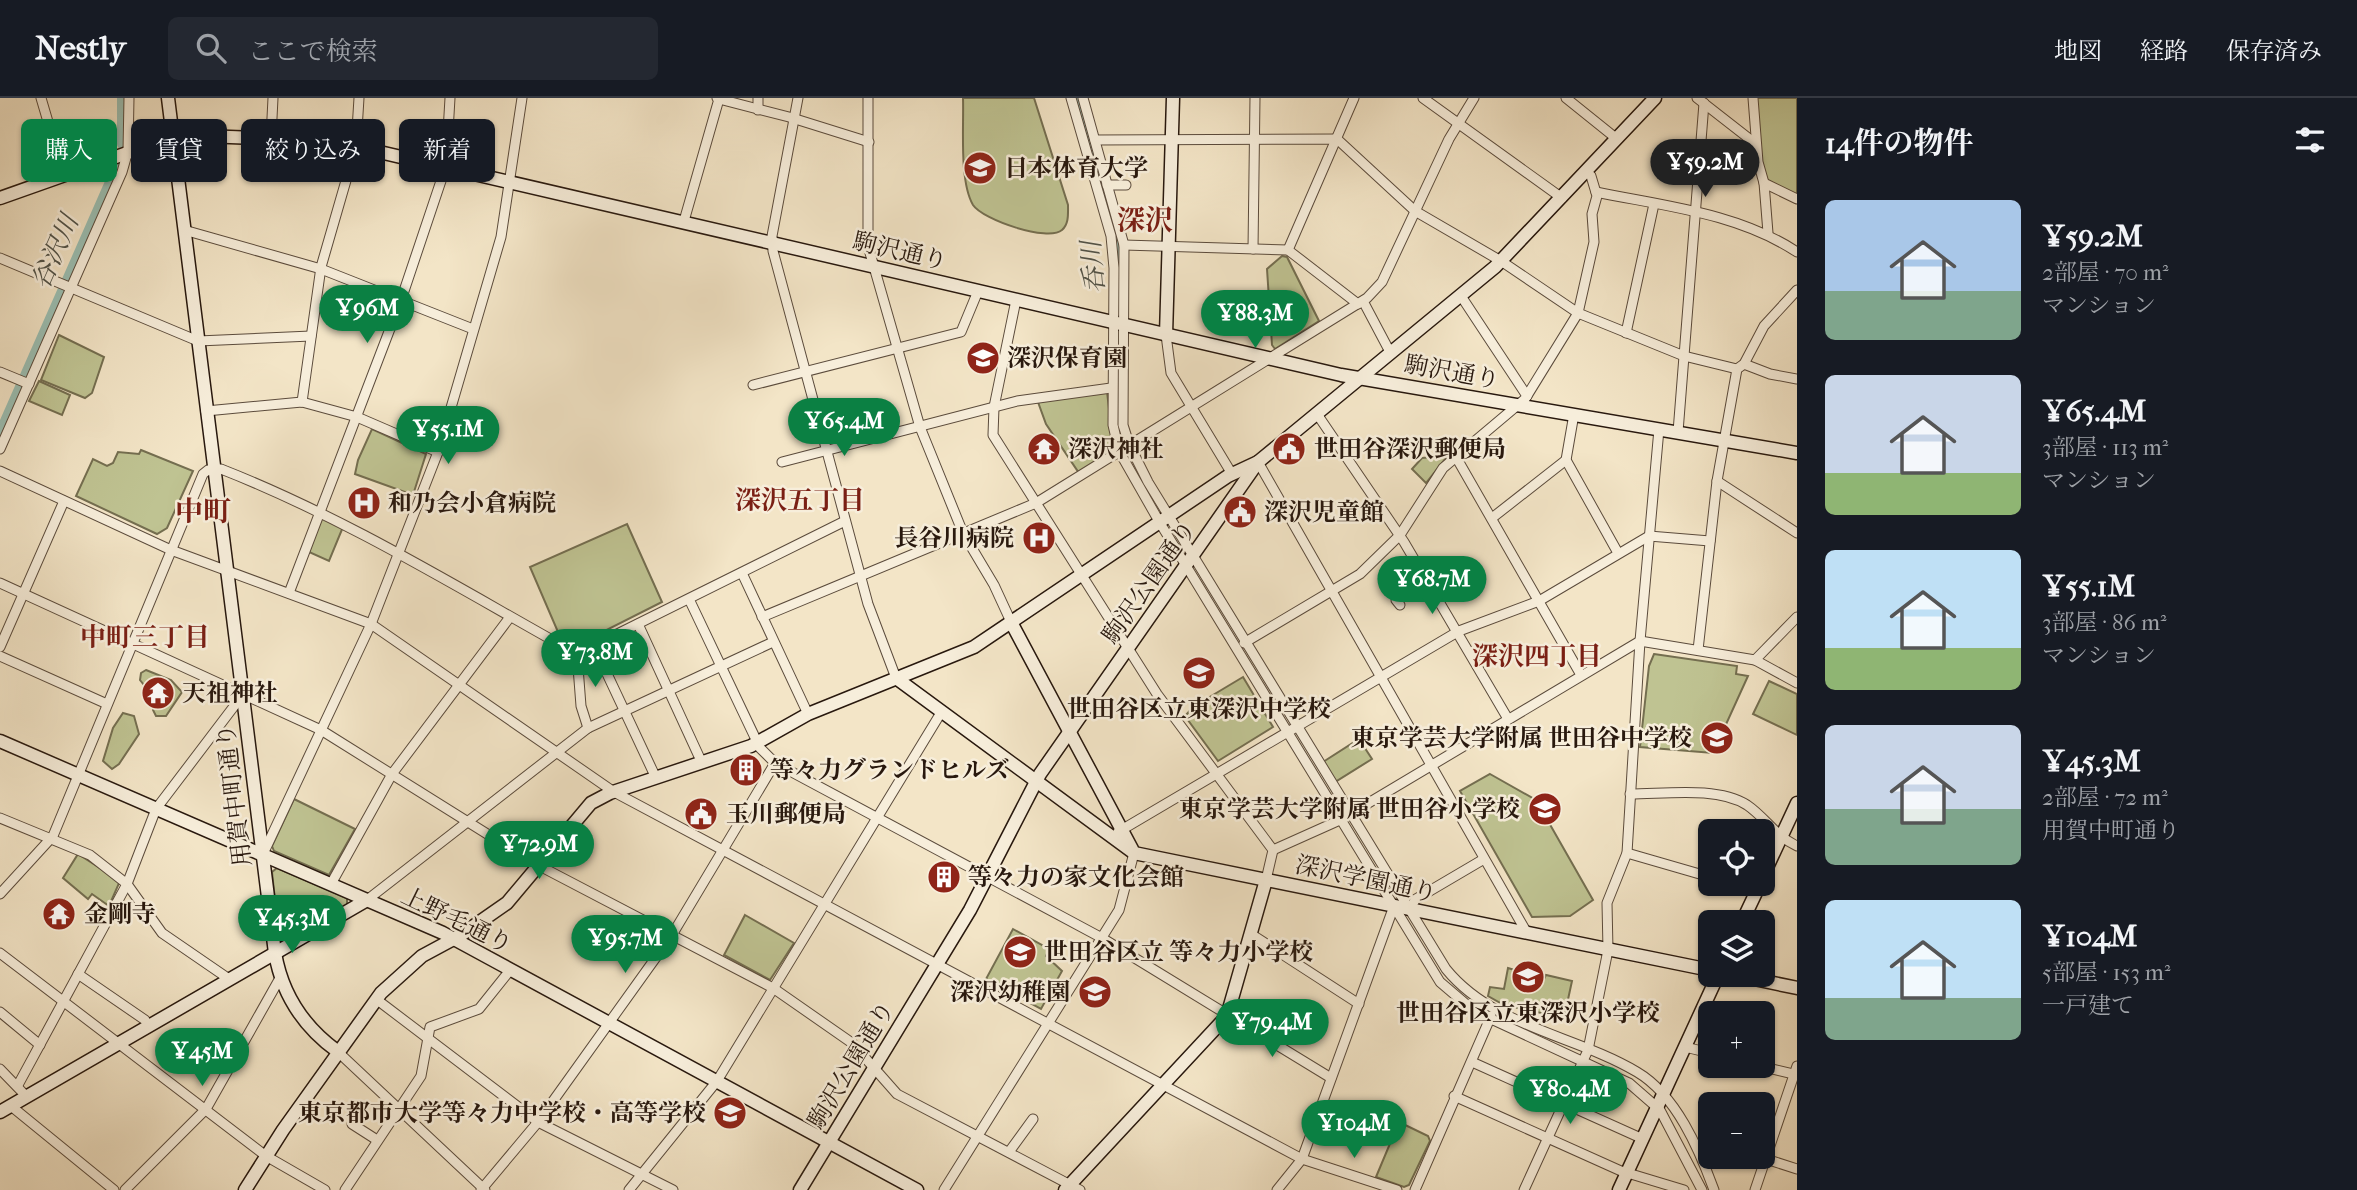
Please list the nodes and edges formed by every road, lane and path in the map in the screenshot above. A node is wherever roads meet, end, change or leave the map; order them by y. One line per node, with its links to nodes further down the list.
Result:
1 (41, 98): 24 (street)
2 (128, 98): 39 (street)
3 (168, 98): 25 (street, 用賀中町通り)
4 (273, 98): 26 (street)
5 (359, 98): 27 (street)
6 (450, 98): 28 (street)
7 (523, 98): 47 (street)
8 (758, 98): 23 (street)
9 (798, 98): 29 (street)
10 (868, 98): 36 (street)
11 (1070, 98): 79 (street)
12 (1083, 98): 34 (street)
13 (1173, 98): 35 (street)
14 (1255, 98): 31 (street)
15 (1354, 98): 32 (street)
16 (1423, 98): 30 (street)
17 (1474, 98): 30 (street)
18 (1566, 98): 33 (street)
19 (1655, 98): 33 (street, 駒沢公園通り)
20 (1753, 98): 37 (street)
21 (718, 99): 23 (street); 58 (street)
22 (1700, 101): 37 (street); 57 (street)
23 (758, 110): 29 (street)
24 (47, 119)
25 (171, 119)
26 (272, 119)
27 (358, 119)
28 (449, 119)
29 (794, 120): 36 (street); 61 (street)
30 (1460, 121): 53 (street); 56 (street)
31 (1255, 139): 32 (street); 35 (street); 64 (street)
32 (1337, 139): 56 (street); 65 (street)
33 (1616, 139): 41 (street, 駒沢公園通り)
34 (1095, 140): 35 (street); 49 (street)
35 (1172, 140): 63 (street)
36 (869, 142): 69 (street)
37 (1756, 144): 48 (street)
38 (131, 150): 39 (street, 駒沢通り)
39 (128, 151): 40 (street, 駒沢通り); 71 (street)
40 (117, 155)
41 (1586, 171): 51 (street); 53 (street, 駒沢公園通り)
42 (495, 178): 47 (street, 駒沢通り)
43 (47, 182): 52 (street, 駒沢通り)
44 (179, 182): 59 (street, 用賀中町通り)
45 (346, 182): 70 (street)
46 (441, 182): 75 (street)
47 (510, 182): 58 (street, 駒沢通り); 80 (street)
48 (1764, 183): 54 (street); 60 (street)
49 (1107, 185): 50 (street); 62 (street)
50 (1126, 185)
51 (1596, 192): 55 (street); 78 (street)
52 (0, 198)
53 (1562, 198): 68 (street, 駒沢公園通り)
54 (1797, 199)
55 (1654, 204): 57 (street); 81 (street)
56 (1415, 211): 68 (street); 77 (street)
57 (1695, 212): 60 (street); 87 (street)
58 (684, 221): 61 (street, 駒沢通り)
59 (184, 230): 70 (street); 84 (street, 用賀中町通り)
60 (1768, 233): 66 (street)
61 (772, 243): 69 (street, 駒沢通り); 90 (street)
62 (1124, 245): 63 (street); 79 (street)
63 (1169, 247): 64 (street); 83 (street)
64 (1252, 249): 65 (street)
65 (1288, 250): 77 (street)
66 (1797, 252)
67 (0, 258): 71 (street)
68 (1501, 261): 74 (street, 駒沢公園通り); 78 (street)
69 (874, 266): 73 (street, 駒沢通り); 85 (street)
70 (321, 269): 75 (street); 82 (street)
71 (72, 288): 84 (street); 94 (street)
72 (1797, 290): 89 (street)
73 (978, 291): 76 (street, 駒沢通り); 85 (street)
74 (1461, 296): 86 (street, 駒沢公園通り); 97 (street)
75 (401, 300): 80 (street); 104 (street)
76 (1016, 300): 79 (street, 駒沢通り); 99 (street)
77 (1360, 302): 86 (street); 88 (street)
78 (1578, 313): 81 (street); 97 (street)
79 (1120, 324): 83 (street, 駒沢通り); 96 (street); 109 (street)
80 (474, 329): 113 (street)
81 (1626, 332): 87 (street)
82 (311, 335): 84 (street); 98 (street)
83 (1166, 335): 88 (street, 駒沢通り); 100 (street)
84 (198, 341): 101 (street, 用賀中町通り)
85 (899, 349): 90 (street); 105 (street)
86 (1390, 352): 92 (street, 駒沢公園通り)
87 (1684, 356): 89 (street); 107 (street)
88 (1269, 358): 92 (street, 駒沢通り); 100 (street)
89 (1741, 367): 93 (street); 108 (street)
90 (805, 371): 95 (street); 111 (street)
91 (0, 372): 94 (street)
92 (1359, 378): 97 (street, 駒沢通り); 102 (street, 駒沢公園通り)
93 (1797, 379)
94 (25, 383): 110 (street)
95 (753, 385)
96 (1111, 388): 99 (street); 112 (street)
97 (1523, 401): 103 (street, 駒沢通り); 115 (street)
98 (302, 402): 101 (street); 104 (street)
99 (994, 407): 105 (street); 124 (street)
100 (1190, 407): 109 (street); 121 (street)
101 (206, 411): 119 (street, 用賀中町通り)
102 (1317, 414): 117 (street, 駒沢公園通り); 131 (street)
103 (1574, 414): 106 (street, 駒沢通り); 116 (street)
104 (356, 417): 113 (street); 125 (street)
105 (920, 427): 111 (street); 129 (street)
106 (1659, 429): 107 (street, 駒沢通り); 132 (street)
107 (1678, 432): 108 (street, 駒沢通り)
108 (1726, 441): 114 (street, 駒沢通り); 122 (street)
109 (1129, 444): 112 (street); 126 (street)
110 (0, 449)
111 (826, 451): 118 (street); 128 (street)
112 (1119, 451): 124 (street); 126 (street)
113 (438, 452): 135 (street)
114 (1797, 453)
115 (1456, 457): 127 (street); 131 (street)
116 (1566, 460): 127 (street); 136 (street)
117 (1258, 462): 121 (street); 137 (street, 駒沢公園通り); 143 (street)
118 (782, 463)
119 (214, 468): 125 (street); 134 (street); 138 (street, 用賀中町通り)
120 (0, 471): 123 (street)
121 (1232, 474): 126 (street)
122 (1717, 481): 130 (street); 133 (street)
123 (64, 501): 134 (street); 145 (street)
124 (1036, 503): 129 (street); 140 (street)
125 (320, 512): 135 (street); 144 (street)
126 (1165, 519): 137 (street); 140 (street)
127 (1492, 519): 147 (street)
128 (845, 522): 139 (street); 141 (street)
129 (963, 533): 141 (street); 153 (street)
130 (1797, 533)
131 (1400, 535): 143 (street); 154 (street)
132 (1649, 536): 133 (street); 136 (street); 156 (street)
133 (1710, 541): 163 (street)
134 (171, 550): 138 (street); 158 (street)
135 (400, 553): 148 (street); 151 (street)
136 (1618, 553): 147 (street)
137 (1190, 560): 155 (street); 160 (street); 162 (street, 駒沢公園通り)
138 (228, 571): 144 (street); 174 (street, 用賀中町通り)
139 (742, 573): 146 (street); 149 (street)
140 (1082, 574): 153 (street); 162 (street)
141 (860, 576): 149 (street); 170 (street)
142 (0, 583): 145 (street)
143 (1333, 590): 155 (street); 169 (street)
144 (289, 593): 151 (street)
145 (23, 594): 158 (street); 161 (street)
146 (689, 599): 152 (street); 167 (street)
147 (1539, 601): 154 (street); 168 (street)
148 (510, 617): 164 (street); 172 (street)
149 (762, 617): 157 (street)
150 (1797, 617): 166 (street)
151 (371, 624): 172 (street); 182 (street)
152 (638, 624): 159 (street); 173 (street)
153 (1012, 624): 170 (street); 184 (street)
154 (1459, 631): 169 (street); 179 (street)
155 (1246, 641): 160 (street); 180 (street)
156 (1640, 641): 163 (street); 168 (street); 197 (street)
157 (773, 642): 167 (street); 178 (street)
158 (133, 644): 174 (street); 175 (street)
159 (594, 646): 164 (street); 176 (street)
160 (1236, 647): 183 (street)
161 (0, 648)
162 (1129, 648): 184 (street, 駒沢公園通り); 193 (street)
163 (1698, 650): 166 (street)
164 (577, 654): 181 (street)
165 (0, 656): 175 (street)
166 (1755, 660): 171 (street)
167 (721, 666): 173 (street); 186 (street)
168 (1581, 675): 179 (street)
169 (1380, 677): 180 (street); 190 (street)
170 (896, 678): 177 (street, 深沢学園通り); 178 (street)
171 (1797, 683)
172 (459, 684): 187 (street); 191 (street)
173 (668, 690): 176 (street); 188 (street)
174 (244, 697): 182 (street); 199 (street); 215 (street, 用賀中町通り)
175 (107, 704): 192 (street)
176 (625, 711): 181 (street); 194 (street)
177 (942, 711): 195 (street, 深沢学園通り); 201 (street)
178 (808, 714): 186 (street)
179 (1508, 719): 190 (street)
180 (1298, 726): 183 (street); 200 (street)
181 (588, 729): 187 (street)
182 (321, 730): 191 (street); 215 (street)
183 (1288, 732): 193 (street); 203 (street)
184 (1069, 733): 195 (street, 駒沢公園通り); 205 (street)
185 (0, 741): 192 (street, 上野毛通り)
186 (758, 743): 188 (street); 189 (street)
187 (558, 752): 196 (street); 204 (street)
188 (702, 763): 194 (street)
189 (775, 763): 201 (street); 211 (street)
190 (1432, 764): 200 (street); 216 (street)
191 (392, 774): 204 (street); 222 (street)
192 (78, 775): 199 (street, 上野毛通り); 208 (street)
193 (1217, 775): 205 (street); 212 (street)
194 (656, 778): 196 (street)
195 (1036, 781): 206 (street, 深沢学園通り); 219 (street, 駒沢公園通り)
196 (614, 792): 211 (street); 217 (street)
197 (1630, 794): 207 (street); 214 (street)
198 (1797, 803): 207 (street)
199 (156, 809): 215 (street, 上野毛通り); 221 (street)
200 (1352, 812): 203 (street); 227 (street)
201 (877, 817): 219 (street); 225 (street)
202 (0, 818): 208 (street)
203 (1340, 820): 212 (street); 226 (street)
204 (468, 822): 217 (street); 224 (street)
205 (1123, 831): 206 (street); 213 (street)
206 (1110, 835): 213 (street, 深沢学園通り)
207 (1780, 838): 209 (street); 210 (street)
208 (51, 840): 221 (street); 223 (street)
209 (1797, 846)
210 (1775, 849)
211 (723, 850): 225 (street); 229 (street)
212 (1273, 850): 220 (street)
213 (1134, 853): 220 (street, 深沢学園通り); 232 (street)
214 (1627, 853): 218 (street); 233 (street)
215 (263, 855): 222 (street, 上野毛通り); 235 (street, 用賀中町通り)
216 (1484, 859): 227 (street); 228 (street)
217 (538, 865): 229 (street); 231 (street)
218 (1698, 874)
219 (988, 877): 232 (street); 236 (street, 駒沢公園通り)
220 (1266, 880): 226 (street, 深沢学園通り); 230 (street)
221 (127, 884): 239 (street); 241 (street)
222 (331, 884): 224 (street, 上野毛通り)
223 (0, 894)
224 (367, 900): 231 (street, 上野毛通り); 235 (street)
225 (824, 904): 236 (street); 244 (street)
226 (1394, 906): 227 (street, 深沢学園通り); 248 (street); 252 (street)
227 (1409, 909): 228 (street, 深沢学園通り); 249 (street)
228 (1527, 933): 233 (street, 深沢学園通り)
229 (672, 934): 244 (street); 253 (street)
230 (1251, 934): 248 (street); 251 (street)
231 (453, 938): 238 (street, 上野毛通り); 246 (street)
232 (1102, 939): 251 (street); 254 (street)
233 (1608, 950): 237 (street, 深沢学園通り); 260 (street)
234 (0, 953): 247 (street)
235 (275, 953): 240 (street, 用賀中町通り); 241 (street)
236 (937, 965): 254 (street); 267 (street, 駒沢公園通り)
237 (1698, 968)
238 (511, 969): 253 (street, 上野毛通り); 256 (street)
239 (78, 974): 247 (street); 255 (street)
240 (280, 978): 262 (street, 用賀中町通り); 279 (street)
241 (229, 979): 255 (street)
242 (1775, 983): 245 (street)
243 (1712, 987): 259 (street)
244 (773, 988): 267 (street); 270 (street)
245 (1797, 988)
246 (376, 999): 256 (street); 262 (street)
247 (64, 1001): 257 (street); 258 (street)
248 (1359, 1004): 269 (street)
249 (1495, 1009): 252 (street); 260 (street)
250 (0, 1012): 258 (street)
251 (1227, 1016): 269 (street); 272 (street)
252 (1490, 1020): 263 (street); 264 (street)
253 (610, 1023): 270 (street, 上野毛通り); 281 (street)
254 (1047, 1024): 272 (street); 284 (street)
255 (148, 1026): 257 (street)
256 (428, 1039): 277 (street); 281 (street)
257 (120, 1043): 274 (street); 279 (street)
258 (40, 1045): 271 (street)
259 (1685, 1047): 261 (street); 275 (street)
260 (1588, 1050): 264 (street); 275 (street)
261 (1698, 1050)
262 (337, 1051): 277 (street); 290 (street)
263 (1472, 1062): 273 (street); 276 (street)
264 (1583, 1063): 275 (street); 276 (street)
265 (1775, 1068): 268 (street)
266 (0, 1069): 271 (street)
267 (874, 1069): 284 (street); 288 (street, 駒沢公園通り)
268 (1796, 1072): 283 (street)
269 (1331, 1078): 291 (street)
270 (717, 1082): 288 (street, 上野毛通り); 296 (street)
271 (18, 1085): 274 (street)
272 (1164, 1086): 291 (street); 297 (street)
273 (1455, 1096): 285 (street); 311 (street)
274 (27, 1097): 278 (street)
275 (1660, 1100): 286 (street); 315 (street); 316 (street)
276 (1564, 1104): 285 (street); 286 (street)
277 (398, 1107): 287 (street); 298 (street)
278 (6, 1109): 299 (street)
279 (205, 1109): 290 (street); 300 (street)
280 (1033, 1119): 289 (street)
281 (538, 1122): 296 (street); 298 (street)
282 (352, 1124): 287 (street)
283 (1775, 1133)
284 (976, 1135): 289 (street); 308 (street)
285 (1548, 1138): 295 (street); 312 (street)
286 (1643, 1139): 295 (street)
287 (377, 1140): 303 (street)
288 (829, 1142): 306 (street, 駒沢公園通り); 307 (street, 上野毛通り)
289 (1009, 1153): 297 (street)
290 (266, 1156): 301 (street); 302 (street)
291 (1302, 1159): 309 (street); 310 (street)
292 (1775, 1162): 294 (street)
293 (1762, 1169): 317 (street)
294 (1797, 1170)
295 (1627, 1173): 313 (street); 314 (street)
296 (641, 1175): 304 (street); 305 (street)
297 (1072, 1188)
298 (483, 1189)
299 (114, 1190)
300 (125, 1190)
301 (246, 1190)
302 (325, 1190)
303 (345, 1190)
304 (629, 1190)
305 (673, 1190)
306 (800, 1190)
307 (917, 1190)
308 (944, 1190)
309 (1278, 1190)
310 (1397, 1190)
311 (1415, 1190)
312 (1524, 1190)
313 (1619, 1190)
314 (1684, 1190)
315 (1702, 1190)
316 (1714, 1190)
317 (1755, 1190)

